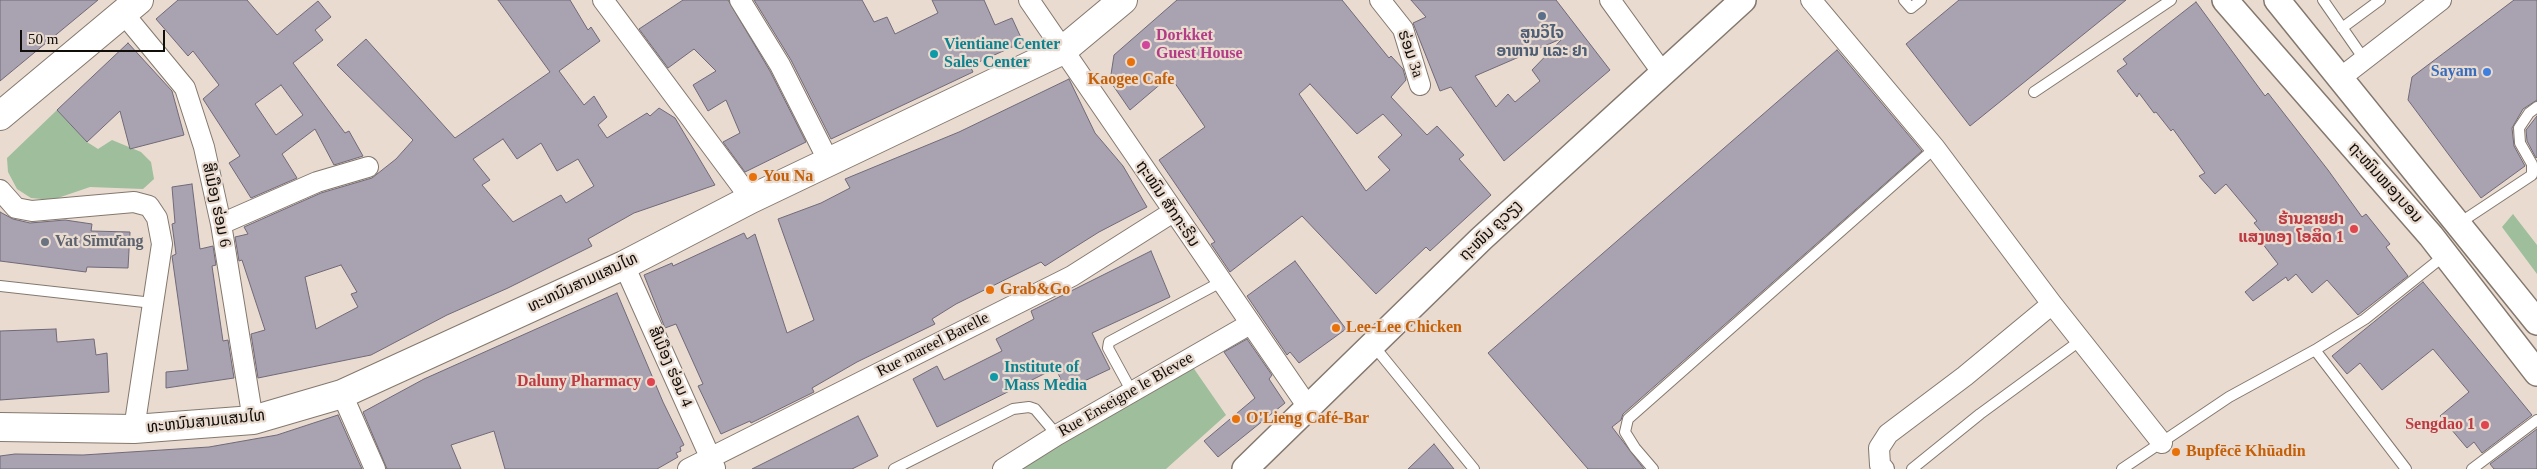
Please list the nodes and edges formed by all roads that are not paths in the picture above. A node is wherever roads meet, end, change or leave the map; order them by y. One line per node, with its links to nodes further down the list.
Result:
1 (604, 0): 31 (street)
2 (740, 0): 28 (street)
3 (1029, 0): 19 (street, ຖະໜົນ ສັກກະຣິນ)
4 (1123, 0): 19 (main road, ທະຫນົນສາມແສນໄທ)
5 (1380, 0): 23 (street, ຮ່ອມ 3a)
6 (1610, 0): 21 (street)
7 (1742, 0): 21 (street, ຖະໜົນ ຄູວຽງ)
8 (1811, 0): 27 (street)
9 (1904, 0): 10 (lane)
10 (1921, 0)
11 (2171, 0): 24 (lane)
12 (2225, 0): 35 (street, ຖະໜົນໜອງບອນ)
13 (2277, 0): 22 (street, ຖະໜົນໜອງບອນ)
14 (2323, 0): 18 (lane)
15 (2380, 0): 18 (lane)
16 (2441, 0): 20 (street)
17 (131, 6): 26 (main road); 33 (street, ສີເມືອງ ຮ່ອມ 6)
18 (2342, 28): 20 (lane)
19 (1062, 50): 28 (main road, ທະຫນົນສາມແສນໄທ); 32 (street, ຖະໜົນ ສັກກະຣິນ)
20 (2364, 59): 22 (street)
21 (1662, 72): 44 (street, ຖະໜົນ ຄູວຽງ)
22 (2339, 79): 34 (street, ຖະໜົນໜອງບອນ)
23 (1420, 85)
24 (2034, 92)
25 (2537, 107): 34 (lane)
26 (0, 116)
27 (1935, 148): 40 (street); 63 (lane)
28 (829, 162): 31 (main road, ທະຫນົນສາມແສນໄທ)
29 (368, 167): 33 (street)
30 (1, 194): 39 (street)
31 (751, 199): 36 (main road, ທະຫນົນສາມແສນໄທ)
32 (1172, 212): 37 (street, ຖະໜົນ ສັກກະຣິນ); 56 (street, Rue mareel Barelle)
33 (221, 224): 50 (street, ສີເມືອງ ຮ່ອມ 6)
34 (2458, 224): 41 (street, ຖະໜົນໜອງບອນ)
35 (2445, 255): 45 (lane); 46 (street, ຖະໜົນໜອງບອນ)
36 (624, 265): 48 (main road, ທະຫນົນສາມແສນໄທ); 56 (street, ສີເມືອງ ຮ່ອມ 4)
37 (1221, 282): 42 (street, ຖະໜົນ ສັກກະຣິນ); 47 (lane)
38 (0, 286): 39 (lane)
39 (152, 303): 53 (street)
40 (2052, 304): 43 (street); 64 (street)
41 (2537, 322)
42 (1250, 324): 47 (street, Rue Enseigne le Blevee); 49 (street, ຖະໜົນ ສັກກະຣິນ)
43 (2081, 340): 55 (street); 65 (lane)
44 (1373, 345): 49 (street, ຖະໜົນ ຄູວຽງ); 62 (lane)
45 (2315, 350): 55 (lane); 67 (lane)
46 (2537, 373)
47 (1132, 392): 54 (street, Rue Enseigne le Blevee)
48 (342, 394): 50 (main road, ທະຫນົນສາມແສນໄທ); 57 (street)
49 (1308, 407): 61 (street, ຖະໜົນ ຄູວຽງ)
50 (253, 420): 53 (main road, ທະຫນົນສາມແສນໄທ)
51 (2537, 420): 68 (lane)
52 (0, 427): 53 (main road, ທະຫນົນສາມແສນໄທ)
53 (134, 430)
54 (1057, 435): 59 (lane); 60 (street, Rue Enseigne le Blevee)
55 (2162, 443): 66 (lane)
56 (713, 463): 58 (street, Rue mareel Barelle)
57 (375, 469)
58 (688, 469)
59 (894, 469)
60 (1004, 469)
61 (1245, 469)
62 (1474, 469)
63 (1653, 469)
64 (1884, 469)
65 (1912, 469)
66 (2122, 469)
67 (2406, 469)
68 (2472, 469)

